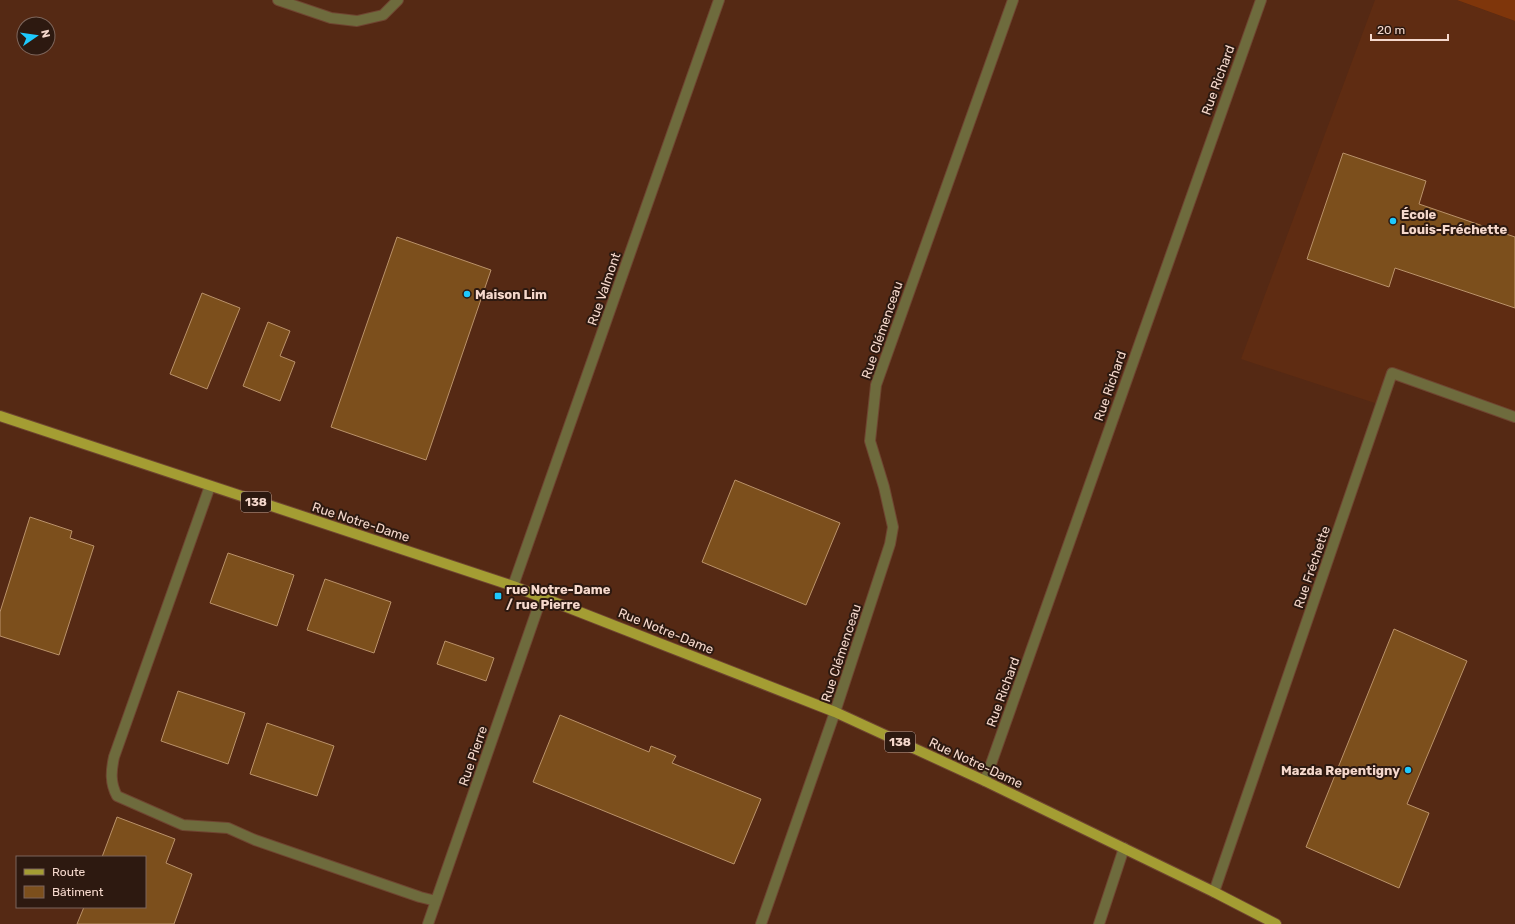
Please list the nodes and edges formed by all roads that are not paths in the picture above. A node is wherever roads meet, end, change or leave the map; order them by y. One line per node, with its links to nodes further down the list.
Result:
1 (278, 0): 2 (street)
2 (398, 0)
3 (719, 0): 9 (street, Rue Valmont)
4 (1013, 0): 11 (street, Rue Clémenceau)
5 (1261, 0): 12 (street, Rue Richard)
6 (0, 416): 8 (main road, Rue Notre-Dame / 138)
7 (1515, 417): 14 (street, Rue Fréchette)
8 (210, 486): 9 (main road, Rue Notre-Dame / 138); 15 (street)
9 (513, 586): 10 (main road, Rue Notre-Dame / 138)
10 (542, 596): 11 (main road, Rue Notre-Dame / 138); 15 (street, Rue Pierre)
11 (834, 712): 12 (main road, Rue Notre-Dame / 138); 17 (street, Rue Clémenceau)
12 (985, 781): 13 (main road, Rue Notre-Dame / 138)
13 (1124, 848): 14 (main road, Rue Notre-Dame / 138); 18 (street)
14 (1214, 892): 19 (main road, Rue Notre-Dame / 138)
15 (436, 901): 16 (street, Rue Pierre)
16 (428, 924)
17 (761, 924)
18 (1099, 924)
19 (1276, 924)

